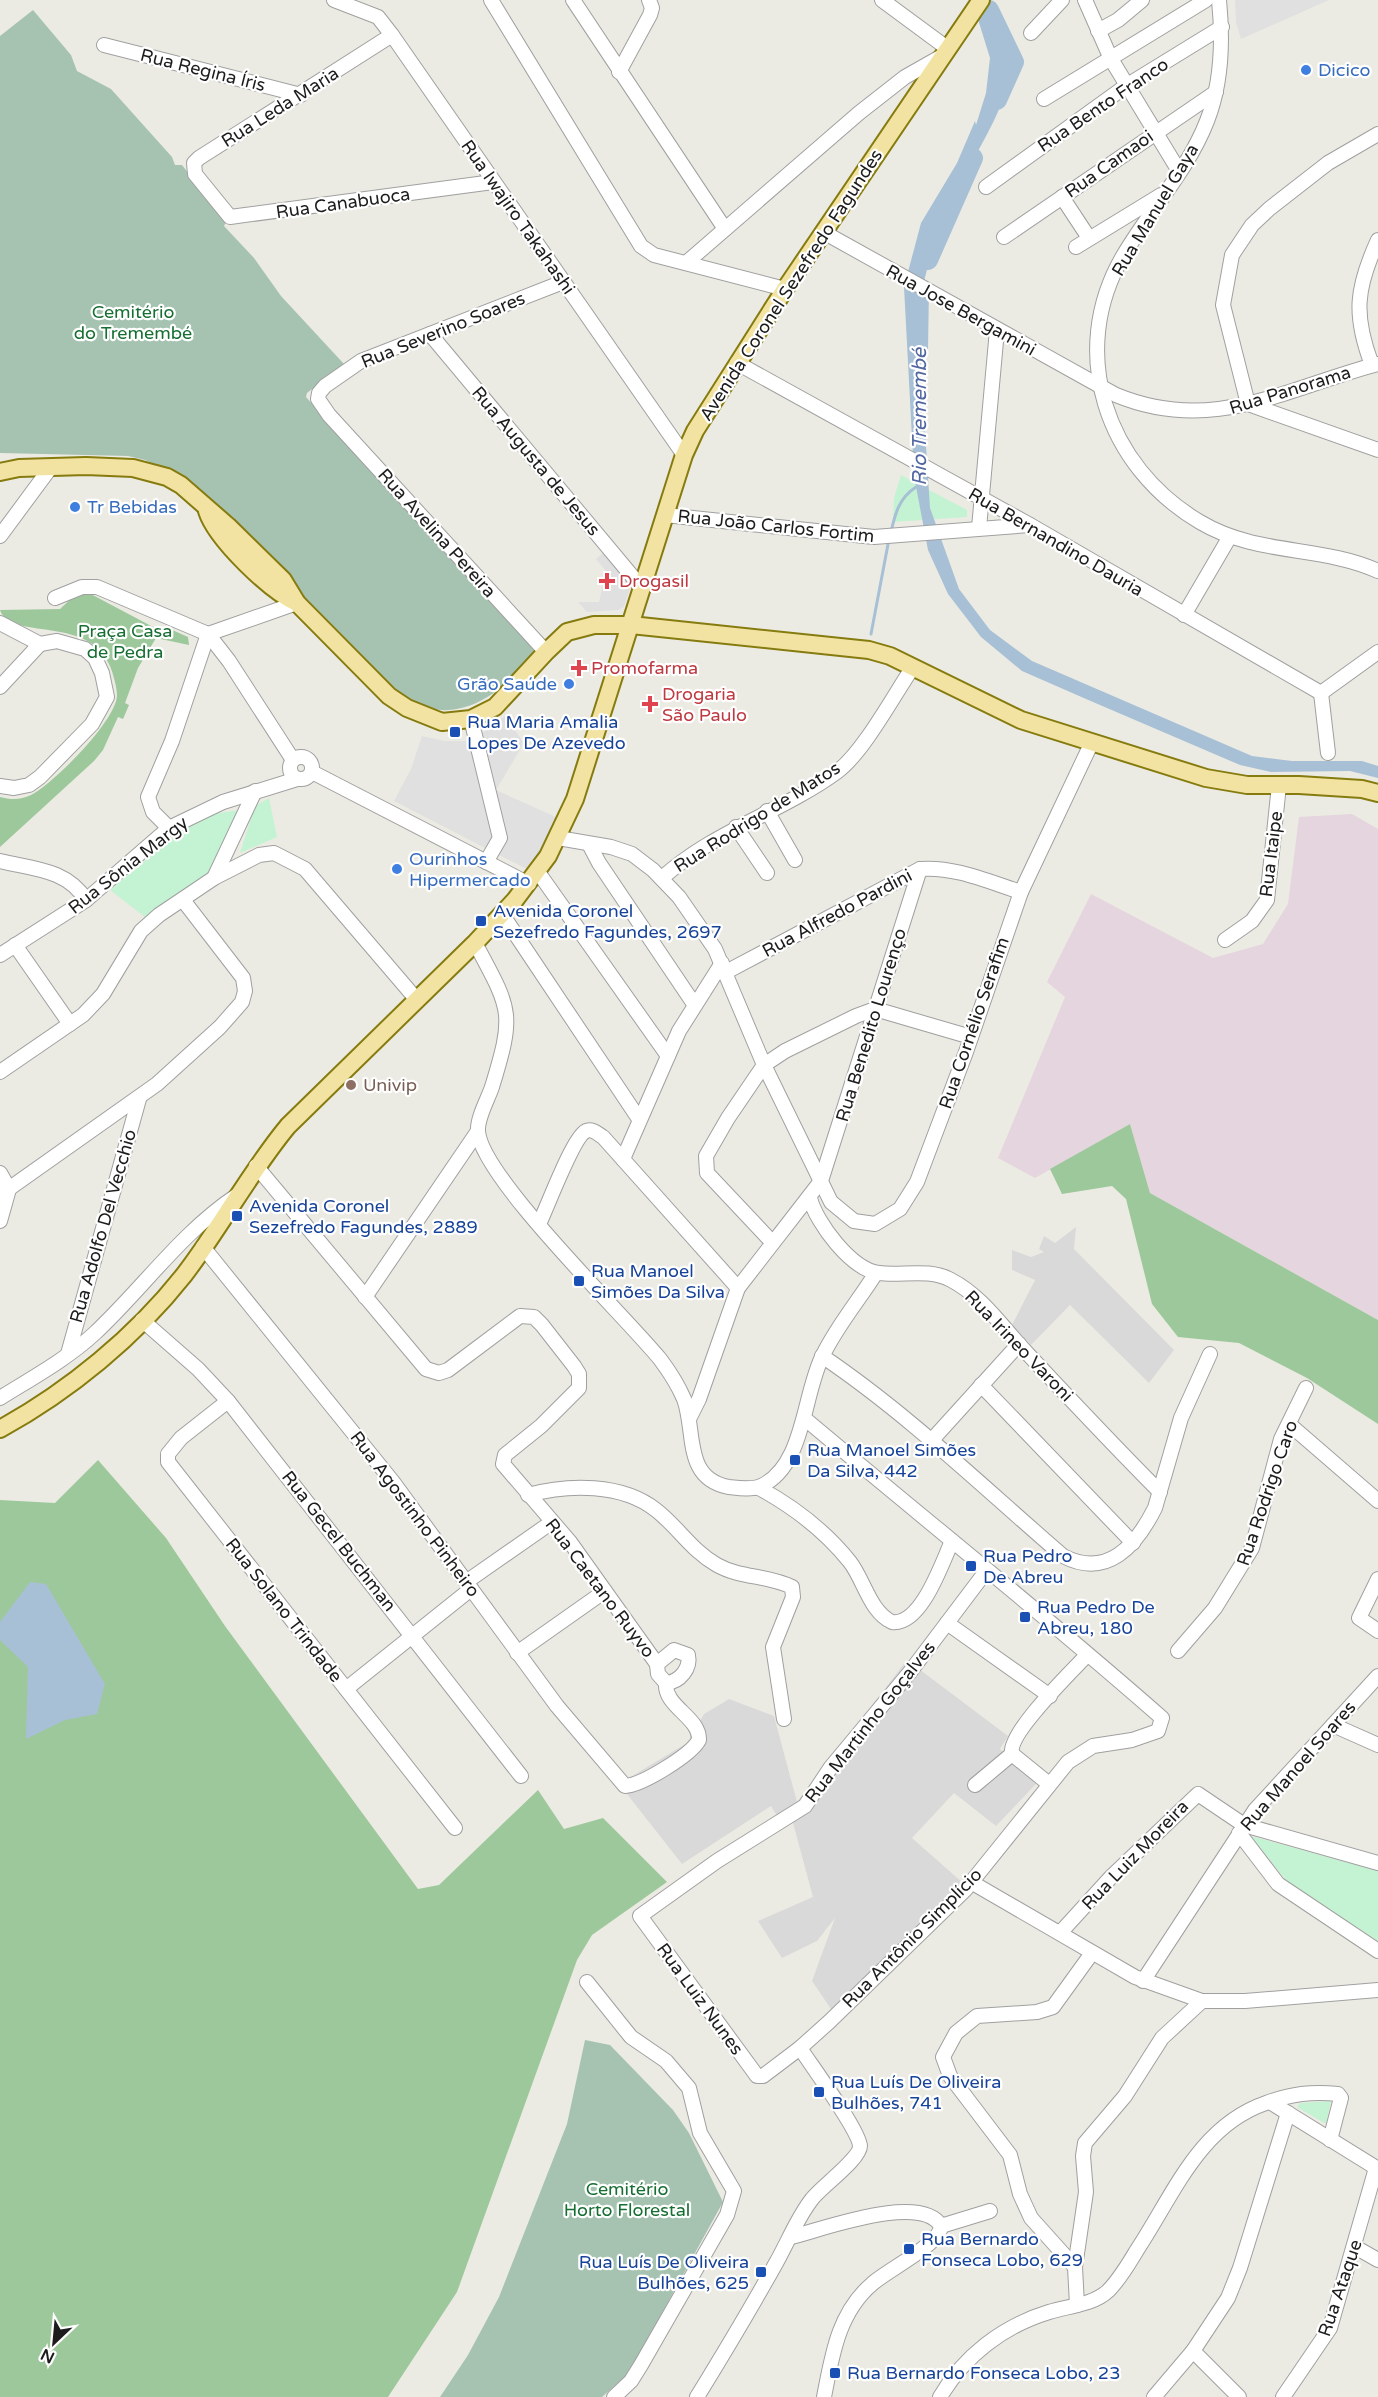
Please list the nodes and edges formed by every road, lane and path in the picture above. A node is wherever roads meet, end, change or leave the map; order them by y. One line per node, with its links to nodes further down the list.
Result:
1 (334, 0): 15 (street, Rua Iwajiro Takahashi)
2 (491, 0): 40 (street)
3 (573, 0): 19 (street)
4 (649, 0): 19 (street)
5 (882, 0): 17 (street)
6 (981, 0): 17 (main road, Avenida Coronel Sezefredo Fagundes)
7 (1062, 0): 14 (street)
8 (1085, 0): 13 (street)
9 (1142, 0): 13 (street)
10 (1206, 0): 18 (street)
11 (1219, 0): 12 (street, Rua Manuel Gaya)
12 (1222, 27): 21 (street, Rua Bento Franco); 22 (street, Rua Manuel Gaya)
13 (1098, 32): 18 (street)
14 (1031, 33)
15 (392, 35): 24 (street, Rua Leda Maria); 29 (street, Rua Iwajiro Takahashi)
16 (104, 45): 24 (street, Rua Regina Íris)
17 (944, 52): 20 (street); 23 (main road, Avenida Coronel Sezefredo Fagundes)
18 (1111, 59): 21 (street); 25 (street)
19 (619, 72): 34 (street)
20 (893, 86): 23 (street); 34 (street)
21 (1126, 86): 26 (street); 30 (street, Rua Bento Franco)
22 (1216, 92): 26 (street, Rua Camaoi); 28 (street, Rua Manuel Gaya)
23 (917, 93): 35 (main road, Avenida Coronel Sezefredo Fagundes)
24 (301, 95): 31 (street, Rua Leda Maria)
25 (1044, 99)
26 (1154, 133): 28 (street); 33 (street, Rua Camaoi)
27 (1378, 134): 48 (street)
28 (1179, 171): 32 (street, Rua Manuel Gaya)
29 (493, 182): 31 (street, Rua Canabuoca); 41 (street, Rua Iwajiro Takahashi)
30 (986, 187)
31 (205, 188)
32 (1164, 193): 37 (street); 47 (street, Rua Manuel Gaya)
33 (1062, 197): 36 (street, Rua Camaoi); 37 (street)
34 (725, 229): 40 (street)
35 (825, 233): 42 (main road, Avenida Coronel Sezefredo Fagundes); 43 (street, Rua Jose Bergamini)
36 (1004, 237)
37 (1089, 238): 39 (street)
38 (1378, 240): 46 (street)
39 (1076, 248)
40 (686, 263): 42 (street)
41 (563, 282): 44 (street, Rua Severino Soares); 51 (street, Rua Iwajiro Takahashi)
42 (785, 289): 45 (main road, Avenida Coronel Sezefredo Fagundes)
43 (997, 330): 47 (street, Rua Jose Bergamini); 56 (street)
44 (430, 334): 49 (street, Rua Severino Soares); 63 (street, Rua Augusta de Jesus)
45 (737, 363): 51 (main road, Avenida Coronel Sezefredo Fagundes); 56 (street, Rua Bernandino Dauria)
46 (1375, 364): 48 (street, Rua Panorama)
47 (1099, 385): 48 (street, Rua Panorama); 61 (street, Rua Manuel Gaya)
48 (1248, 404): 50 (street)
49 (329, 414): 71 (street, Rua Avelina Pereira)
50 (1378, 450)
51 (684, 455): 57 (main road, Avenida Coronel Sezefredo Fagundes)
52 (0, 464): 54 (main road)
53 (51, 467): 54 (main road); 60 (street); 65 (main road)
54 (19, 468): 55 (main road)
55 (0, 472)
56 (981, 498): 58 (street, Rua Bernandino Dauria); 59 (street)
57 (665, 515): 59 (street, Rua João Carlos Fortim); 63 (main road, Avenida Coronel Sezefredo Fagundes)
58 (1030, 525): 59 (street, Rua João Carlos Fortim); 66 (street, Rua Bernandino Dauria)
59 (975, 529)
60 (0, 536)
61 (1229, 538): 62 (street, Rua Manuel Gaya); 66 (street)
62 (1378, 571)
63 (642, 588): 68 (main road, Avenida Coronel Sezefredo Fagundes)
64 (55, 598): 69 (street)
65 (297, 603): 69 (street); 76 (main road)
66 (1184, 615): 75 (street, Rua Bernandino Dauria)
67 (0, 623): 70 (street)
68 (631, 625): 71 (main road); 73 (main road); 89 (main road, Avenida Coronel Sezefredo Fagundes)
69 (208, 634): 79 (street); 88 (street)
70 (40, 644): 74 (street); 82 (street)
71 (546, 652): 76 (main road)
72 (1378, 652): 75 (street)
73 (913, 667): 77 (main road); 86 (street, Rua Rodrigo de Matos)
74 (0, 687)
75 (1321, 693): 78 (street)
76 (471, 719): 93 (street)
77 (1092, 742): 83 (main road); 99 (street, Rua Cornélio Serafim)
78 (1328, 753)
79 (293, 760): 80 (street); 81 (street)
80 (312, 772): 81 (street, Rua Sônia Margy); 93 (street)
81 (297, 779): 84 (street, Rua Sônia Margy)
82 (0, 786)
83 (1279, 786): 85 (main road); 103 (street, Rua Itaipe)
84 (255, 791): 88 (street, Rua Sônia Margy); 96 (street)
85 (1378, 793)
86 (767, 811): 87 (street, Rua Rodrigo de Matos); 91 (street)
87 (736, 827): 95 (street); 98 (street, Rua Rodrigo de Matos)
88 (169, 828): 100 (street, Rua Sônia Margy)
89 (558, 838): 90 (street, Rua Cornélio Serafim); 97 (main road, Avenida Coronel Sezefredo Fagundes)
90 (589, 844): 98 (street, Rua Cornélio Serafim); 109 (street)
91 (795, 860)
92 (0, 861): 100 (street)
93 (486, 862): 97 (street)
94 (920, 869): 99 (street, Rua Alfredo Pardini); 107 (street, Rua Alfredo Pardini); 110 (street, Rua Benedito Lourenço)
95 (767, 873)
96 (214, 878): 101 (street); 108 (street)
97 (533, 878): 102 (main road, Avenida Coronel Sezefredo Fagundes); 113 (street)
98 (662, 878): 107 (street, Rua Cornélio Serafim)
99 (1021, 892): 112 (street, Rua Cornélio Serafim)
100 (87, 900): 105 (street, Rua Sônia Margy)
101 (183, 900): 111 (street); 116 (street)
102 (502, 914): 104 (main road, Avenida Coronel Sezefredo Fagundes); 117 (street)
103 (1225, 940)
104 (476, 942): 108 (main road, Avenida Coronel Sezefredo Fagundes); 118 (street)
105 (15, 945): 106 (street, Rua Sônia Margy); 111 (street)
106 (0, 955)
107 (724, 968): 109 (street); 114 (street, Rua Cornélio Serafim)
108 (417, 1000): 120 (main road, Avenida Coronel Sezefredo Fagundes)
109 (694, 1004): 113 (street)
110 (875, 1009): 112 (street); 114 (street); 122 (street, Rua Benedito Lourenço)
111 (70, 1024): 115 (street)
112 (971, 1037): 122 (street, Rua Cornélio Serafim)
113 (668, 1056): 117 (street)
114 (764, 1065): 122 (street, Rua Cornélio Serafim); 128 (street)
115 (0, 1072)
116 (139, 1099): 123 (street); 135 (street, Rua Adolfo Del Vecchio)
117 (639, 1119): 119 (street)
118 (478, 1131): 127 (street); 132 (street)
119 (623, 1159): 127 (street); 131 (street)
120 (256, 1166): 124 (main road, Avenida Coronel Sezefredo Fagundes); 132 (street)
121 (0, 1173): 123 (street)
122 (821, 1181): 125 (street, Rua Benedito Lourenço)
123 (5, 1192): 126 (street)
124 (237, 1195): 129 (main road, Avenida Coronel Sezefredo Fagundes); 135 (street)
125 (810, 1198): 128 (street, Rua Benedito Lourenço); 130 (street)
126 (0, 1221)
127 (539, 1224): 143 (street)
128 (772, 1242): 131 (street, Rua Benedito Lourenço)
129 (203, 1247): 133 (main road, Avenida Coronel Sezefredo Fagundes); 156 (street, Rua Agostinho Pinheiro)
130 (876, 1273): 134 (street, Rua Irineo Varoni); 137 (street)
131 (738, 1288): 143 (street, Rua Benedito Lourenço)
132 (365, 1297): 149 (street, Rua Caetano Ruyvo)
133 (142, 1320): 141 (street, Rua Gecel Buchman); 145 (main road, Avenida Coronel Sezefredo Fagundes)
134 (1019, 1344): 138 (street); 148 (street, Rua Irineo Varoni)
135 (68, 1354): 140 (street)
136 (1210, 1354): 148 (street)
137 (822, 1356): 142 (street); 146 (street)
138 (981, 1385): 146 (street); 153 (street)
139 (1306, 1388): 144 (street, Rua Rodrigo Caro)
140 (0, 1398)
141 (228, 1401): 160 (street, Rua Gecel Buchman); 167 (street, Rua Solano Trindade)
142 (804, 1418): 147 (street); 152 (street)
143 (688, 1419): 147 (street)
144 (1289, 1424): 150 (street); 161 (street, Rua Rodrigo Caro)
145 (0, 1429)
146 (931, 1441): 153 (street)
147 (759, 1488): 152 (street)
148 (1160, 1492): 153 (street)
149 (528, 1495): 151 (street, Rua Caetano Ruyvo); 169 (street)
150 (1378, 1501)
151 (552, 1522): 156 (street); 157 (street, Rua Caetano Ruyvo)
152 (952, 1541): 154 (street)
153 (1133, 1543)
154 (987, 1570): 158 (street, Rua Martinho Goçalves); 163 (street)
155 (1378, 1579): 159 (street)
156 (468, 1586): 160 (street); 162 (street, Rua Agostinho Pinheiro)
157 (605, 1591): 162 (street); 164 (street, Rua Caetano Ruyvo)
158 (947, 1623): 168 (street); 180 (street, Rua Martinho Goçalves)
159 (1378, 1631)
160 (411, 1635): 167 (street); 173 (street, Rua Gecel Buchman)
161 (1178, 1651)
162 (517, 1653): 166 (street, Rua Agostinho Pinheiro)
163 (1087, 1655): 168 (street); 174 (street, Rua Antônio Simplício)
164 (657, 1664): 166 (street); 166 (street)
165 (1378, 1676): 170 (street, Rua Manoel Soares)
166 (666, 1683)
167 (346, 1689): 176 (street, Rua Solano Trindade)
168 (1050, 1696): 172 (street)
169 (784, 1719)
170 (1333, 1725): 171 (street); 177 (street, Rua Manoel Soares)
171 (1378, 1745)
172 (1012, 1754): 174 (street); 175 (street)
173 (521, 1776)
174 (1049, 1784): 179 (street, Rua Antônio Simplício)
175 (975, 1785)
176 (455, 1828)
177 (1241, 1829): 178 (street); 181 (street, Rua Luiz Moreira); 182 (street); 184 (street, Rua Manoel Soares)
178 (1378, 1863)
179 (971, 1882): 181 (street); 188 (street, Rua Antônio Simplício)
180 (640, 1916): 189 (street, Rua Luiz Nunes)
181 (1060, 1933): 183 (street)
182 (1378, 1952)
183 (1092, 1953): 184 (street); 199 (street)
184 (1143, 1981): 187 (street)
185 (587, 1982): 202 (street)
186 (1378, 1990): 187 (street)
187 (1202, 2001): 199 (street)
188 (800, 2048): 189 (street, Rua Antônio Simplício); 196 (street)
189 (763, 2076)
190 (1270, 2102): 191 (street); 192 (street); 200 (street)
191 (1288, 2113): 192 (street); 201 (street)
192 (1330, 2140): 193 (street)
193 (1377, 2168): 197 (street, Rua Ataque)
194 (990, 2211): 195 (street)
195 (941, 2226): 196 (street); 204 (street)
196 (791, 2237): 203 (street)
197 (1355, 2247): 198 (street); 208 (street, Rua Ataque)
198 (1378, 2260)
199 (1076, 2266): 200 (street)
200 (1077, 2305): 205 (street)
201 (1193, 2350): 206 (street); 207 (street)
202 (614, 2397)
203 (697, 2397)
204 (824, 2397)
205 (940, 2397)
206 (1154, 2397)
207 (1239, 2397)
208 (1283, 2397)

